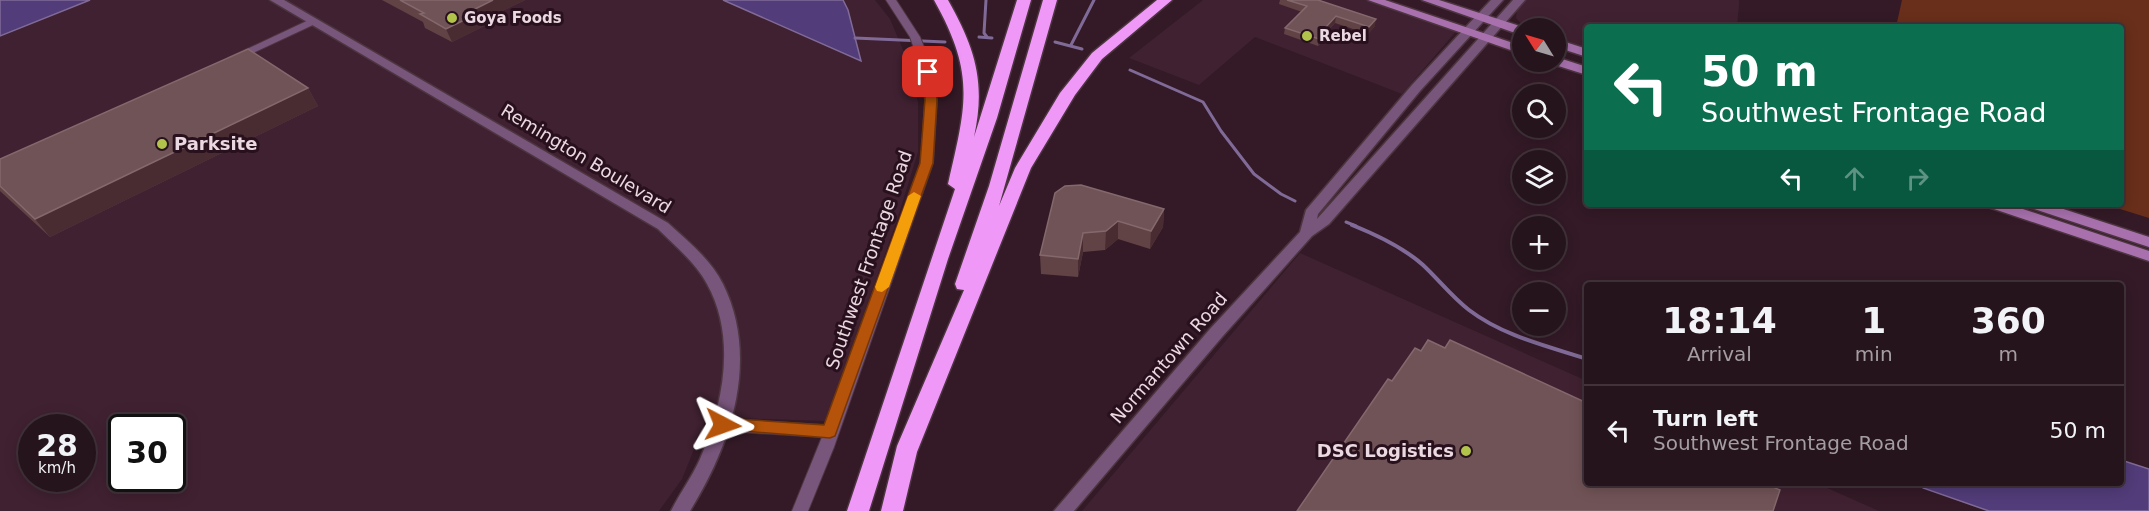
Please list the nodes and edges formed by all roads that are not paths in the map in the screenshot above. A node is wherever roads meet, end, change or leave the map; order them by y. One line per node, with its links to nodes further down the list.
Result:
1 (276, 0): 12 (street, Remington Boulevard)
2 (891, 0): 30 (street, Southwest Frontage Road)
3 (941, 0): 28 (highway)
4 (1024, 0): 28 (highway)
5 (1050, 0): 31 (highway)
6 (1165, 0): 31 (highway)
7 (1374, 0): 15 (main road)
8 (1428, 0): 11 (main road)
9 (1497, 0): 11 (street, Normantown Road)
10 (1519, 0): 13 (street, Normantown Road)
11 (1481, 18): 13 (main road); 15 (street, Normantown Road)
12 (311, 22): 21 (street); 29 (street, Remington Boulevard)
13 (1499, 23): 14 (main road); 16 (street, Normantown Road)
14 (1512, 28)
15 (1468, 32): 16 (main road); 25 (street, Normantown Road)
16 (1486, 38): 18 (main road); 25 (street, Normantown Road)
17 (1566, 46): 19 (main road)
18 (1512, 47)
19 (1584, 52)
20 (1566, 64): 22 (main road)
21 (219, 66)
22 (1584, 70)
23 (2002, 207): 27 (main road)
24 (2042, 207): 26 (main road)
25 (1307, 233): 36 (street, Normantown Road)
26 (2149, 242)
27 (2149, 256)
28 (939, 259): 34 (highway)
29 (723, 425): 30 (street); 32 (street, Remington Boulevard)
30 (830, 431): 33 (street, Southwest Frontage Road)
31 (904, 458): 35 (highway)
32 (680, 511)
33 (800, 511)
34 (858, 511)
35 (892, 511)
36 (1063, 511)

